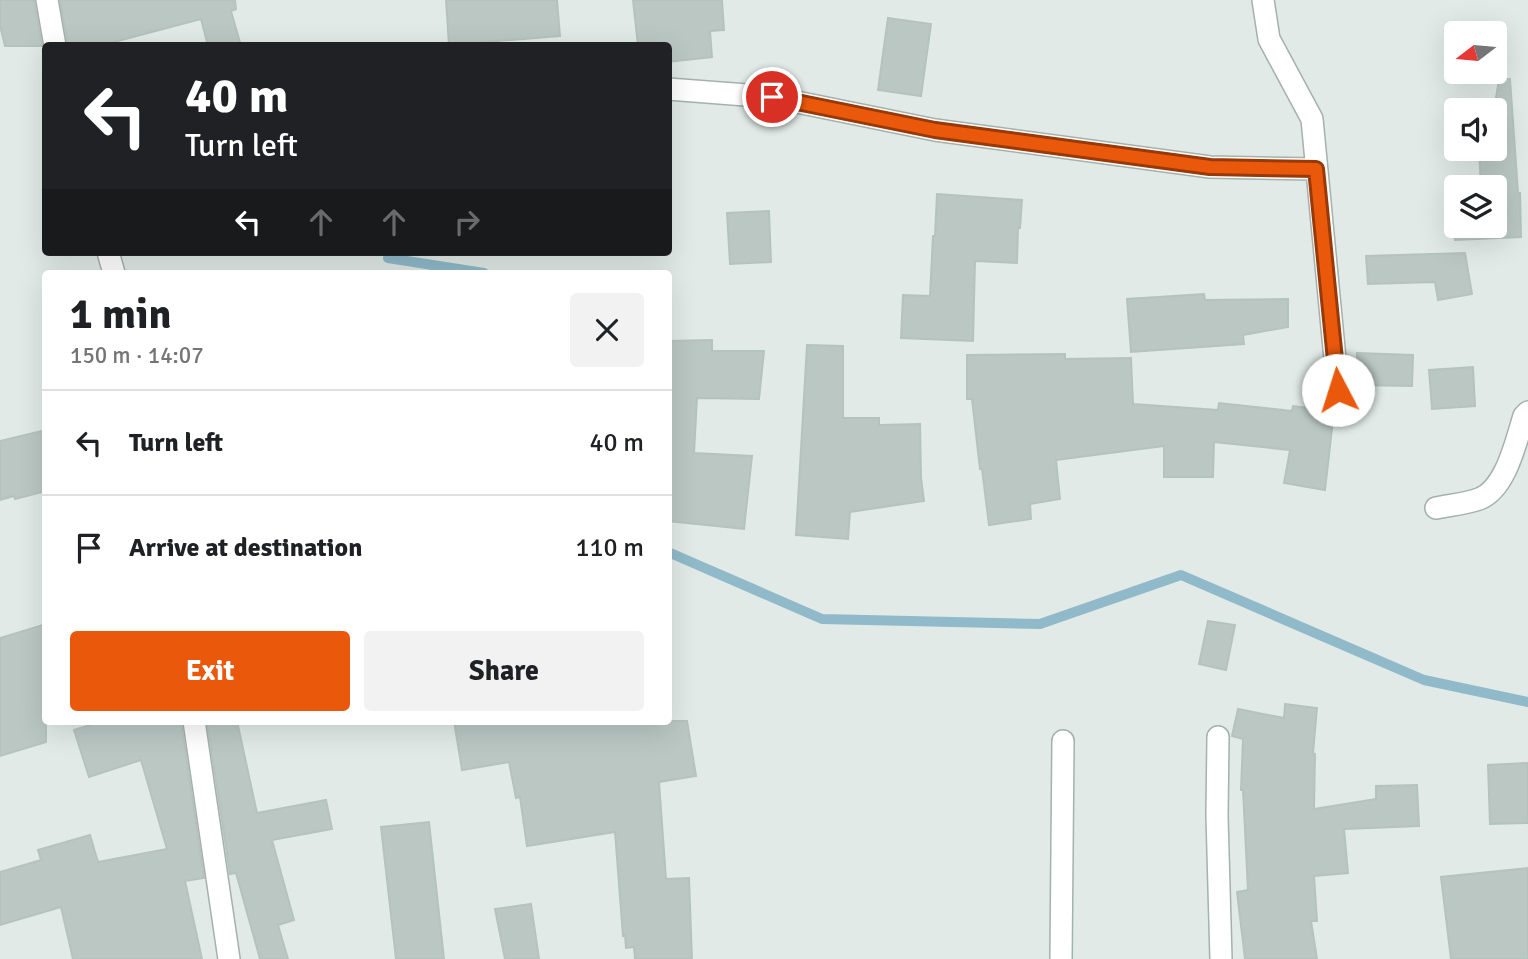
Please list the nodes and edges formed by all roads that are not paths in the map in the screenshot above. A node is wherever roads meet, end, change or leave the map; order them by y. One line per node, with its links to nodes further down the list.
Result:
1 (47, 0): 3 (street)
2 (1262, 0): 5 (street)
3 (53, 42)
4 (672, 89): 5 (street)
5 (1316, 169): 6 (street)
6 (1338, 390)
7 (1528, 412): 8 (street)
8 (1436, 508)
9 (195, 725): 12 (street)
10 (1218, 737): 14 (street)
11 (1063, 741): 13 (street)
12 (229, 959)
13 (1061, 959)
14 (1222, 959)

